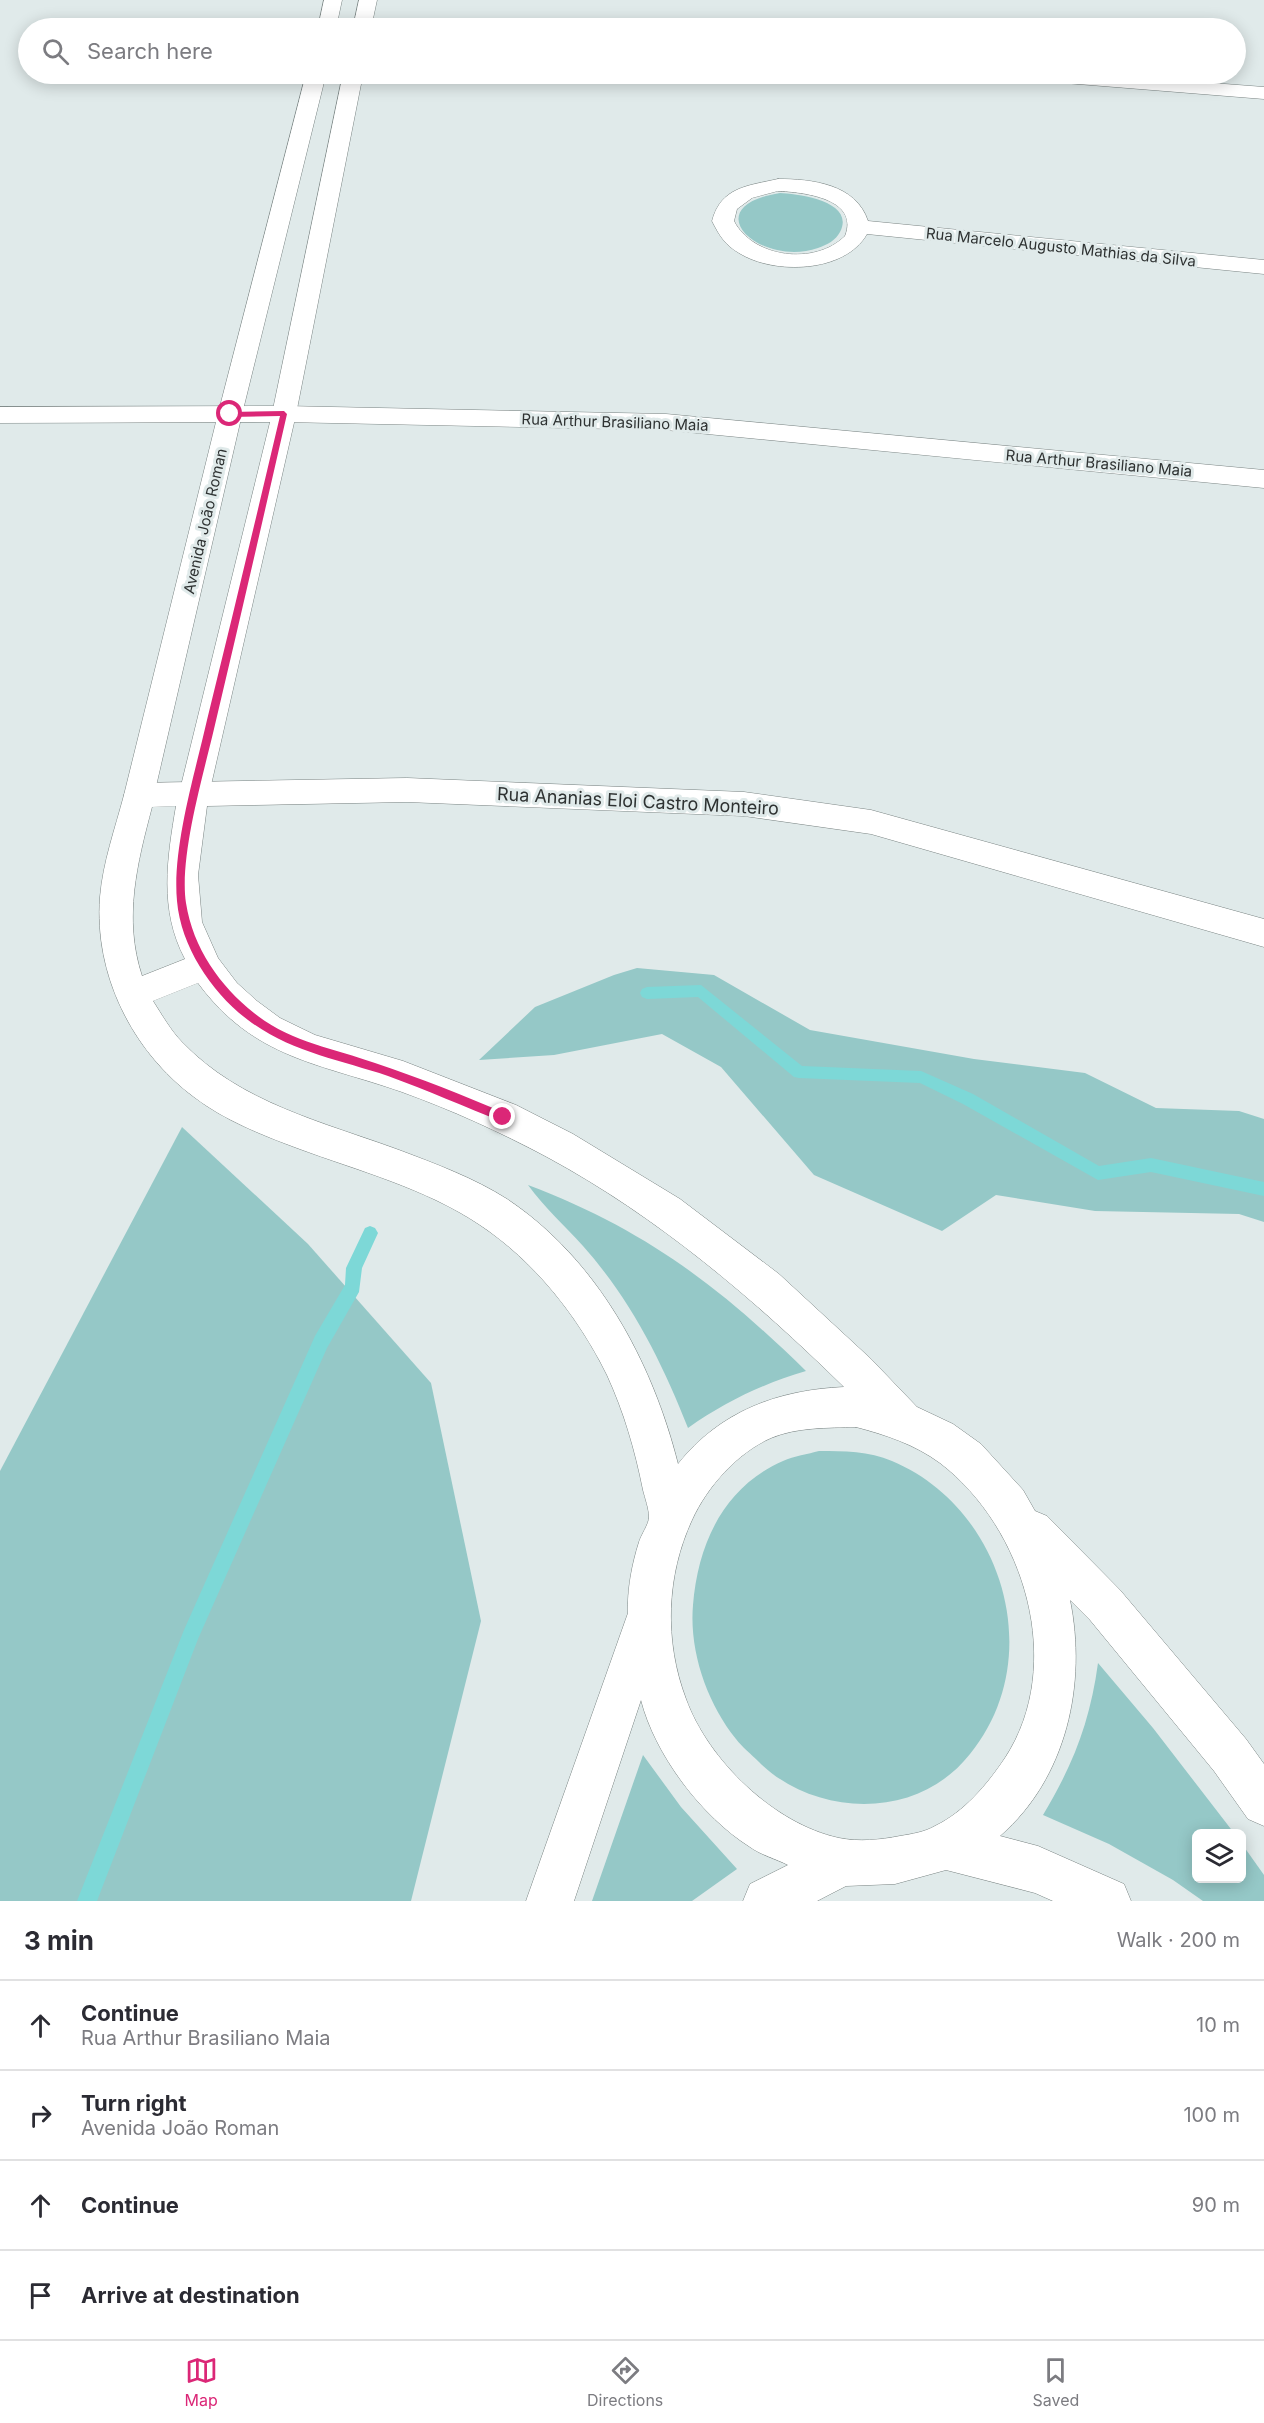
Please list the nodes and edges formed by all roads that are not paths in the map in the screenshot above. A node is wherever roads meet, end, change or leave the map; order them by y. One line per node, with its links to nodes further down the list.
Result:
1 (333, 0): 3 (street)
2 (368, 0): 4 (street)
3 (329, 18)
4 (364, 18)
5 (313, 84): 11 (street, Avenida João Roman)
6 (350, 84): 12 (street)
7 (1152, 84): 8 (street)
8 (1264, 93)
9 (858, 227): 9 (street); 10 (street, Rua Marcelo Augusto Mathias da Silva)
10 (1264, 267)
11 (230, 414): 12 (street, Rua Arthur Brasiliano Maia); 13 (street, Rua Arthur Brasiliano Maia); 15 (street, Avenida João Roman)
12 (284, 414): 14 (street, Rua Arthur Brasiliano Maia); 16 (street)
13 (0, 415)
14 (1264, 479)
15 (139, 795): 16 (street, Rua Ananias Eloi Castro Monteiro); 19 (street, Avenida João Roman)
16 (194, 795): 17 (street, Rua Ananias Eloi Castro Monteiro); 18 (street)
17 (1264, 933)
18 (205, 966): 19 (street); 20 (street)
19 (131, 995): 22 (street, Avenida João Roman)
20 (902, 1419): 21 (street); 22 (street)
21 (1015, 1514): 24 (street); 25 (street)
22 (669, 1515): 23 (street)
23 (647, 1617): 26 (street); 27 (street)
24 (1264, 1803)
25 (946, 1846): 26 (street); 29 (street)
26 (843, 1862): 28 (street)
27 (550, 1901)
28 (767, 1901)
29 (1107, 1901)

